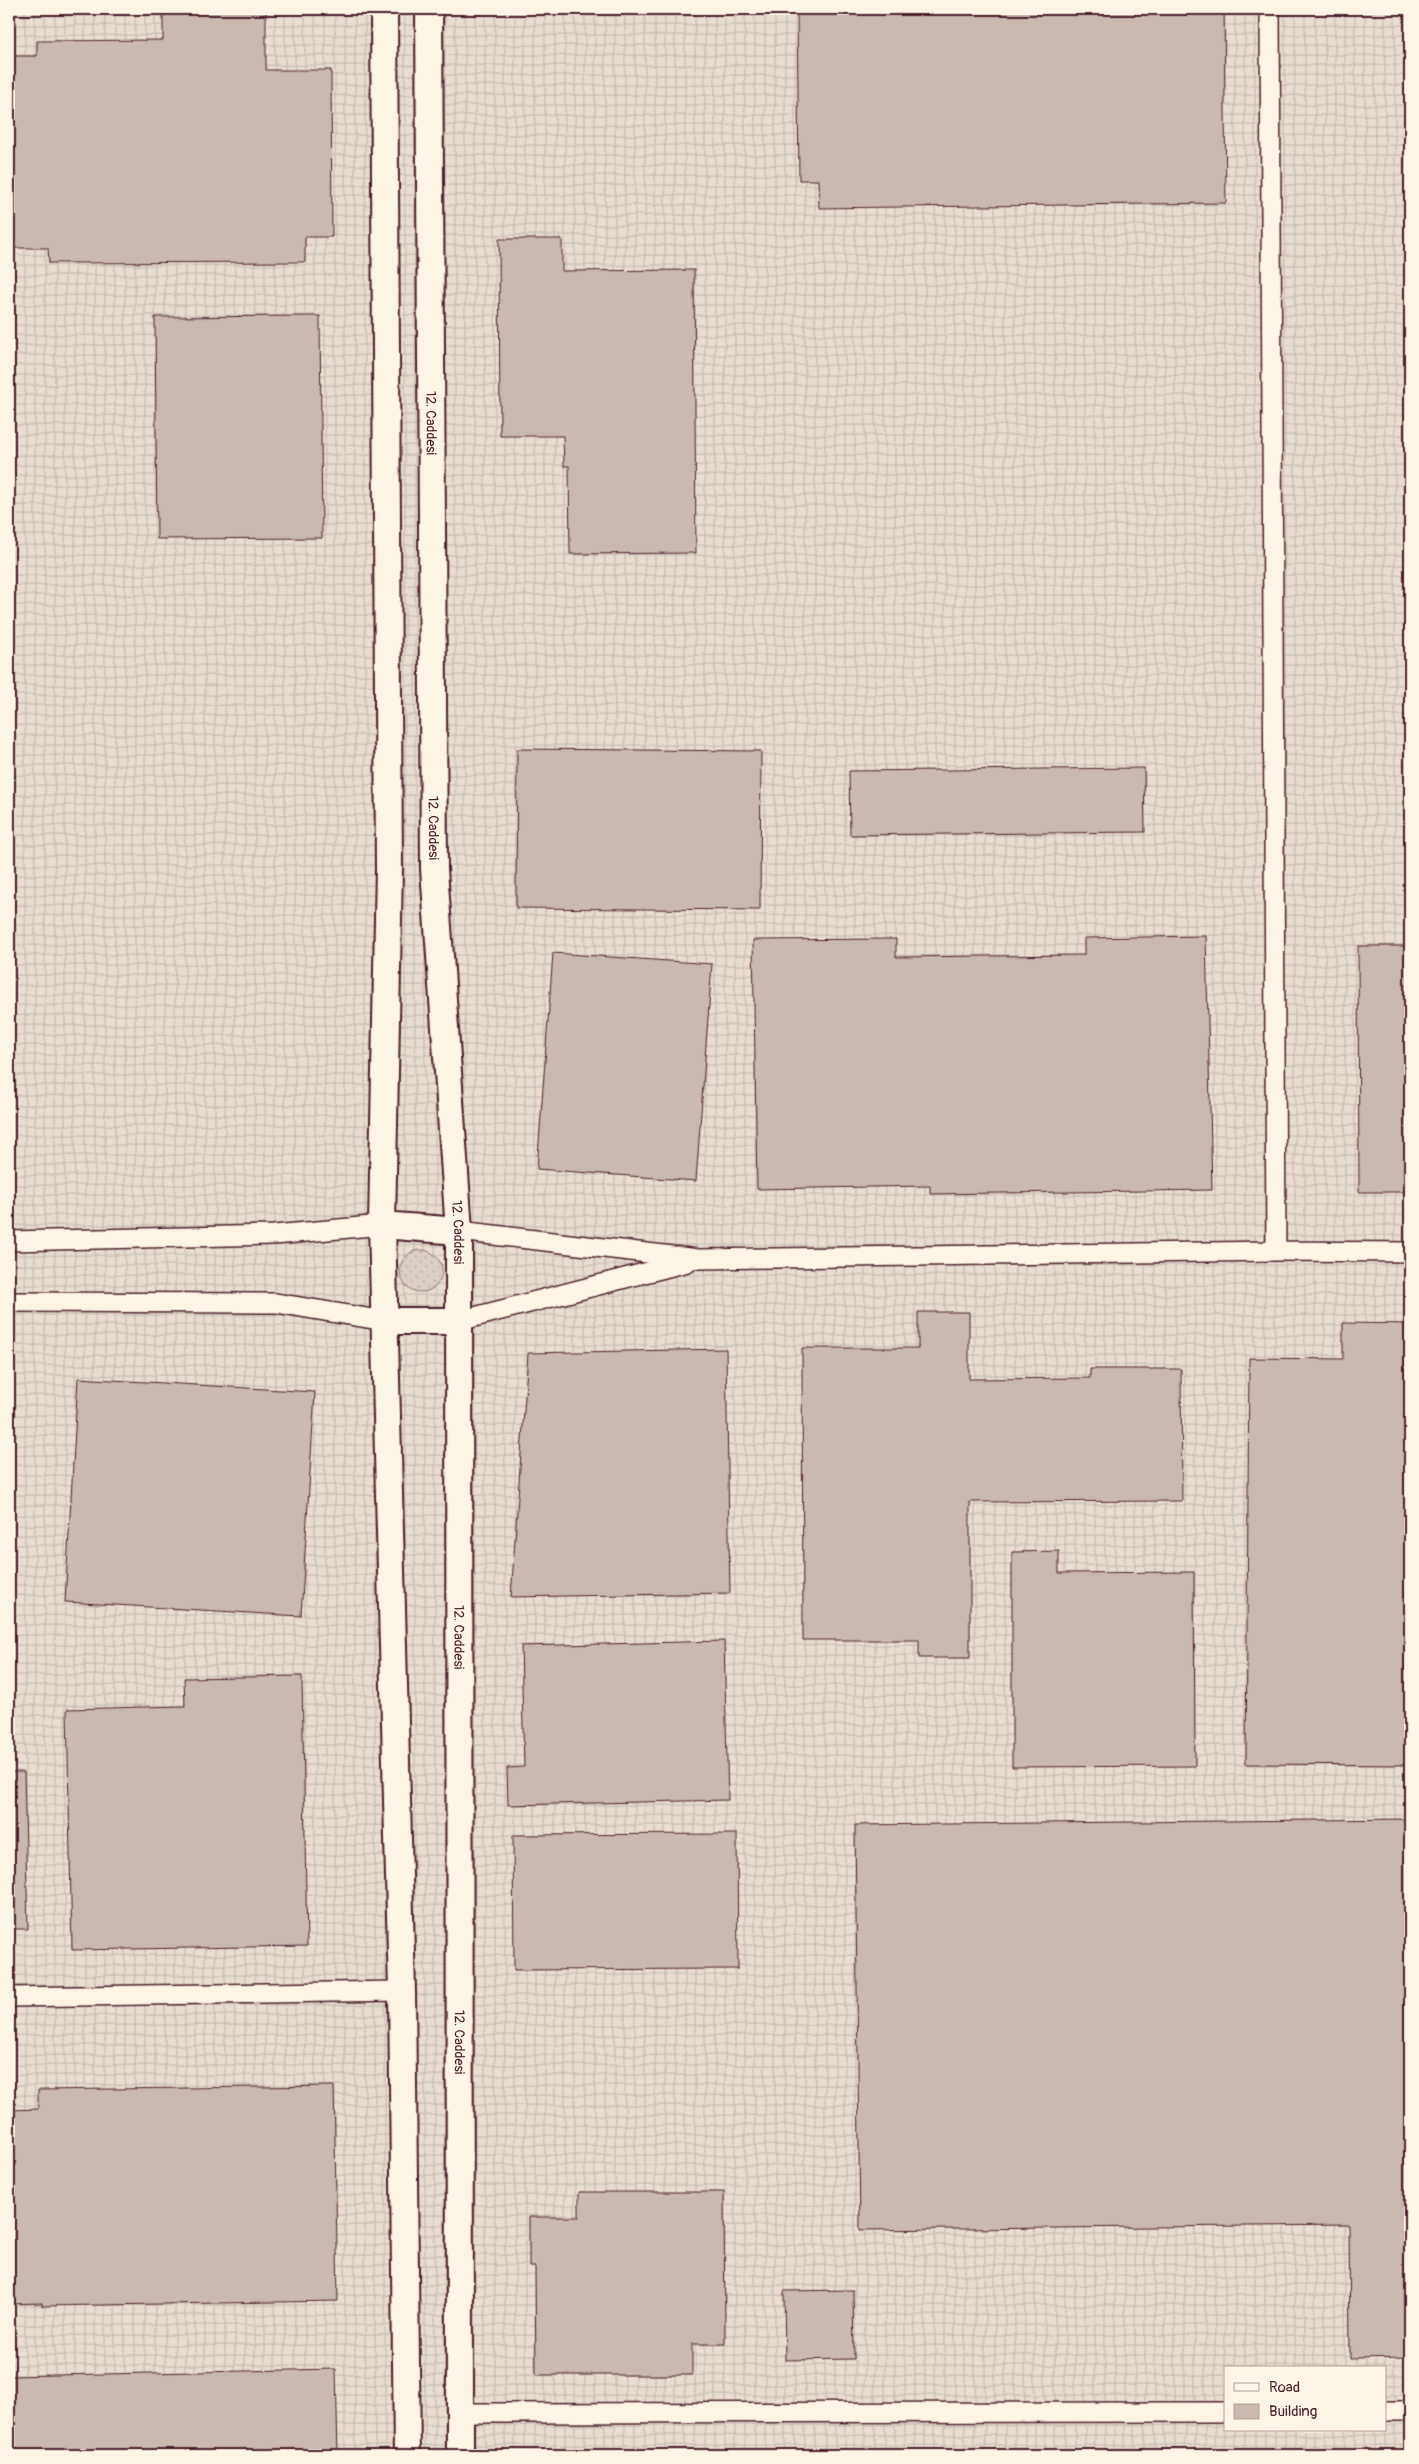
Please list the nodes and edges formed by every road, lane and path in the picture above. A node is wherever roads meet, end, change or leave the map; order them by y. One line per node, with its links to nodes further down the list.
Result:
1 (384, 9): 4 (street)
2 (429, 9): 5 (street, 12. Caddesi)
3 (1270, 9): 7 (street)
4 (382, 1225): 5 (street); 6 (street); 11 (street)
5 (459, 1231): 9 (street); 12 (street, 12. Caddesi)
6 (9, 1241)
7 (1276, 1251): 8 (street); 9 (street)
8 (1410, 1252)
9 (698, 1259): 12 (street)
10 (9, 1302): 11 (street)
11 (385, 1321): 12 (street); 13 (street)
12 (459, 1321): 18 (street, 12. Caddesi)
13 (402, 1991): 14 (street); 19 (street)
14 (9, 1997)
15 (1224, 2412): 18 (street)
16 (1386, 2412): 17 (street)
17 (1410, 2412)
18 (460, 2413): 20 (street, 12. Caddesi)
19 (407, 2455)
20 (460, 2455)

